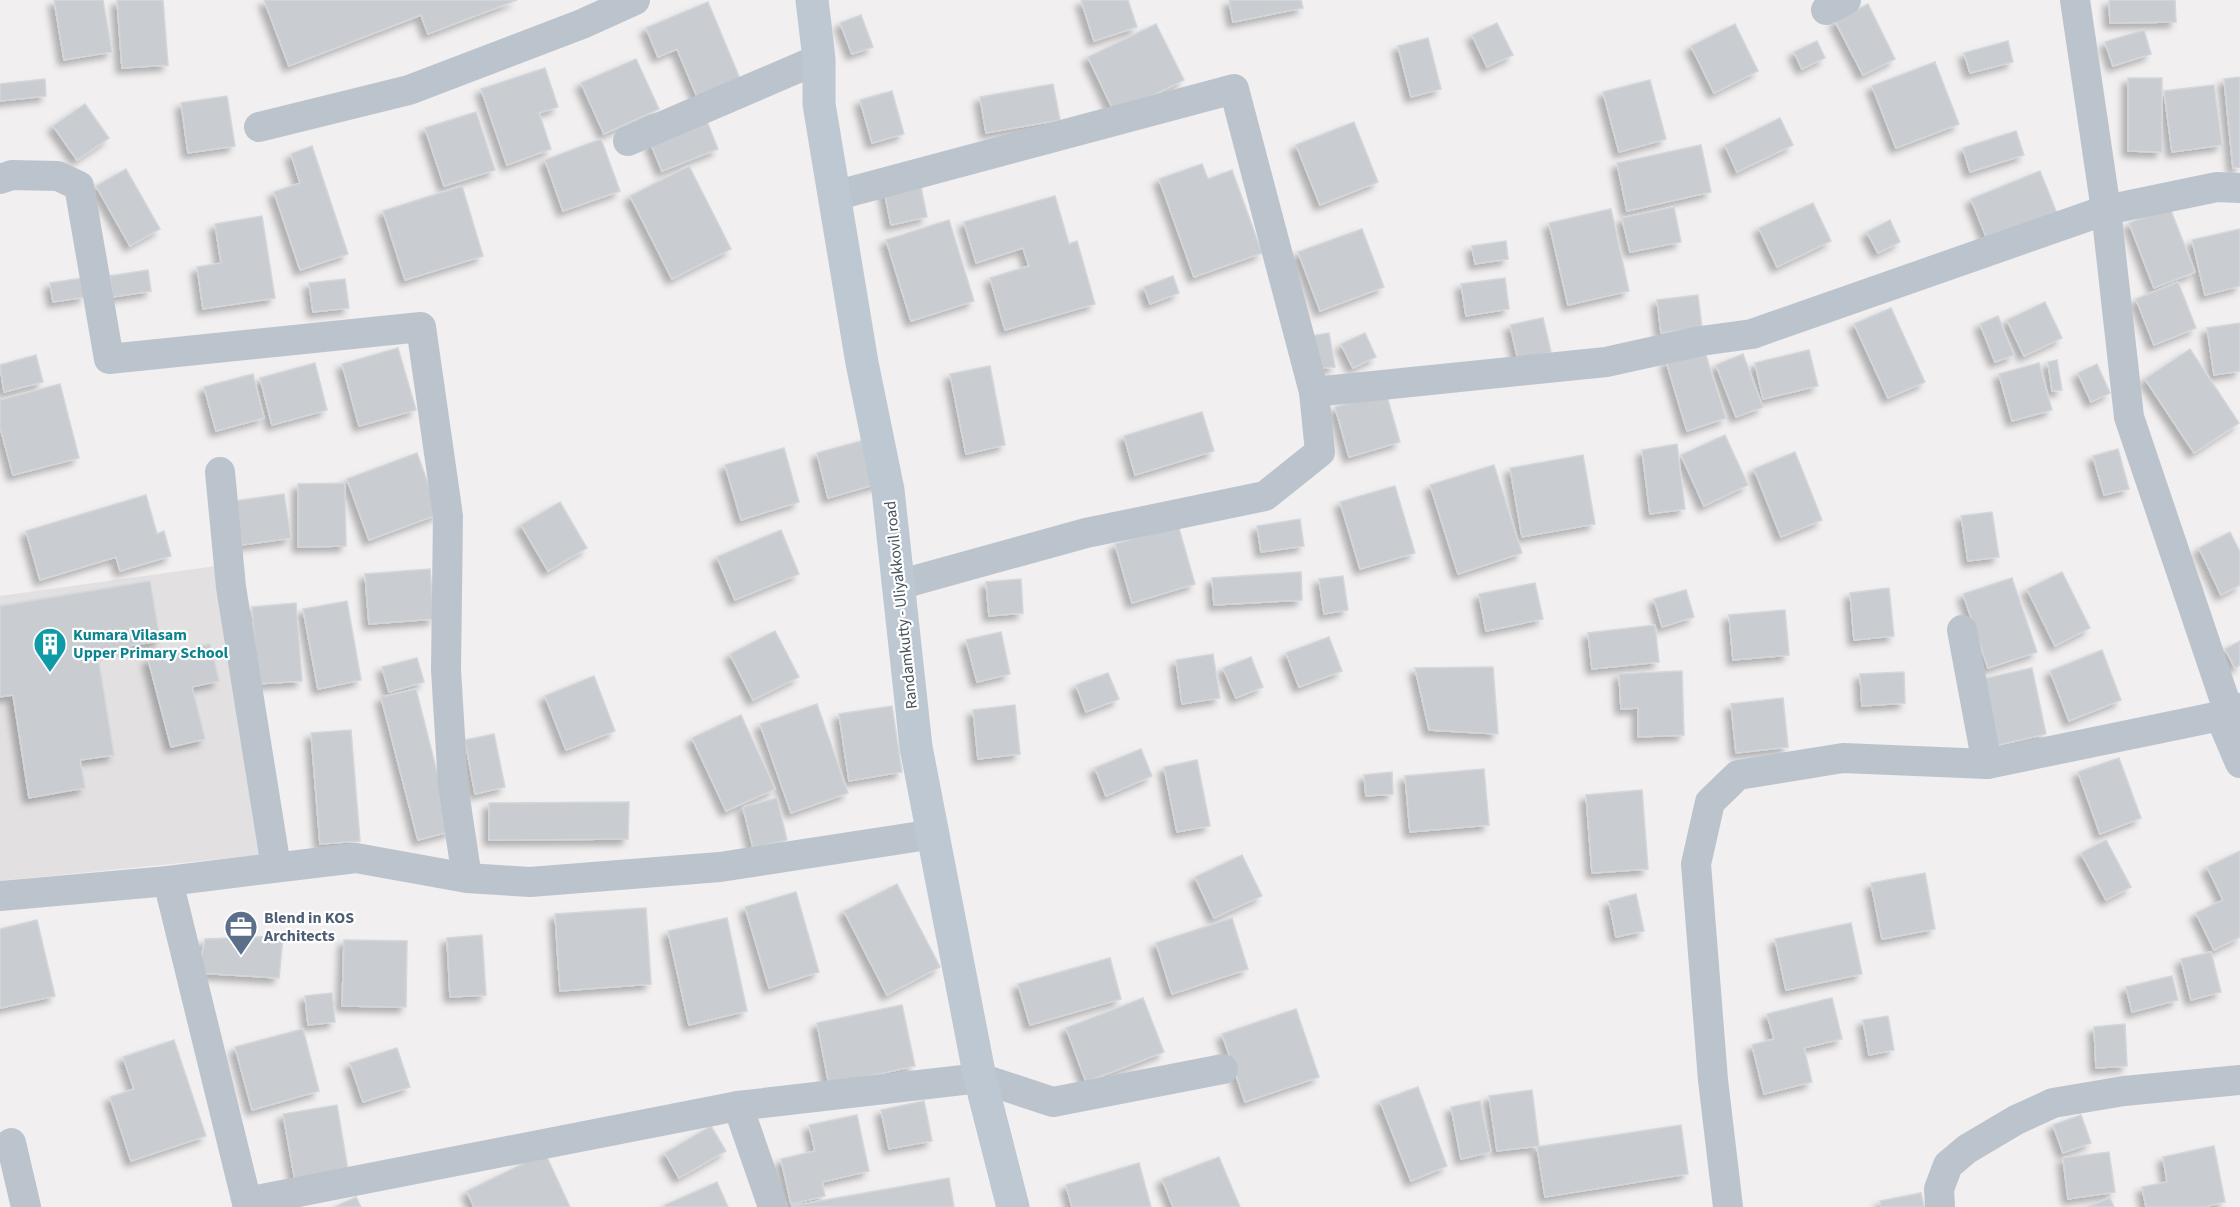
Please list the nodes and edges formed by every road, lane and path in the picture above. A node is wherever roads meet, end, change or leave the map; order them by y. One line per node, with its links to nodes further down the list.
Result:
1 (635, 0): 5 (street)
2 (812, 0): 4 (street, Randamkutty - Uliyakkovil road)
3 (2075, 0): 10 (street)
4 (819, 59): 6 (street); 9 (street, Randamkutty - Uliyakkovil road)
5 (259, 127)
6 (628, 141)
7 (0, 179): 20 (street)
8 (2240, 188): 10 (street)
9 (834, 196): 11 (street); 13 (street, Randamkutty - Uliyakkovil road)
10 (2106, 210): 11 (street); 15 (street)
11 (1314, 392): 13 (street)
12 (220, 472): 19 (street)
13 (898, 585): 18 (street, Randamkutty - Uliyakkovil road)
14 (1962, 630): 17 (street)
15 (2230, 713): 16 (street); 17 (street)
16 (2240, 763)
17 (1987, 764): 32 (street)
18 (933, 834): 20 (street); 24 (street, Randamkutty - Uliyakkovil road)
19 (276, 867): 20 (street); 21 (street)
20 (467, 878)
21 (168, 881): 22 (street); 28 (street)
22 (0, 896)
23 (1224, 1069): 24 (street)
24 (980, 1078): 26 (street); 31 (street, Randamkutty - Uliyakkovil road)
25 (2240, 1080): 33 (street)
26 (738, 1106): 28 (street); 30 (street)
27 (11, 1143): 29 (street)
28 (247, 1204)
29 (26, 1207)
30 (773, 1207)
31 (1013, 1207)
32 (1728, 1207)
33 (1940, 1207)

